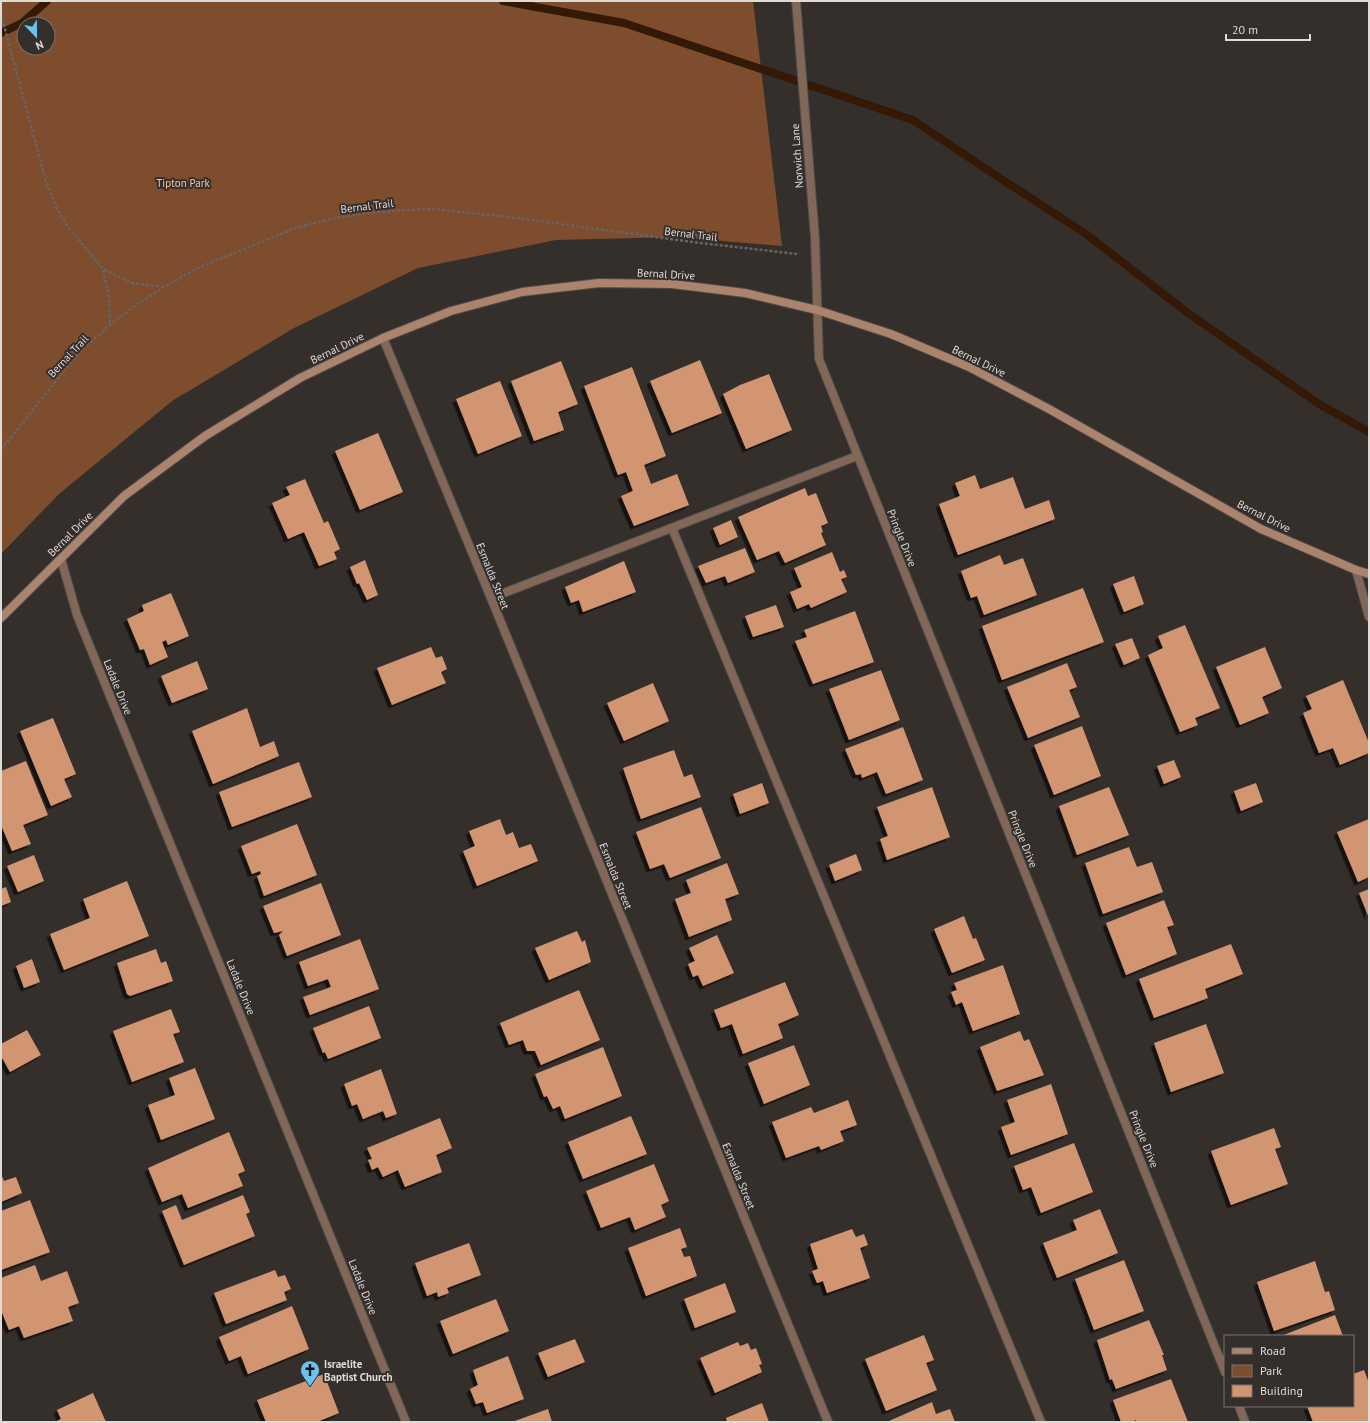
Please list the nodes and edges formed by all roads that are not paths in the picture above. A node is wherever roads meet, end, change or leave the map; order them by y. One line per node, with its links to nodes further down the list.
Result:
1 (796, 1): 2 (street, Norwich Lane)
2 (817, 310): 3 (street, Bernal Drive); 4 (street, Pringle Drive); 7 (street, Bernal Drive)
3 (383, 338): 6 (street, Bernal Drive); 9 (street, Esmalda Street)
4 (857, 456): 5 (street); 12 (street, Pringle Drive)
5 (672, 528): 9 (street); 16 (street)
6 (61, 559): 11 (street, Bernal Drive); 14 (street, Ladale Drive)
7 (1356, 570): 8 (street, Bernal Drive); 10 (street)
8 (1369, 574)
9 (491, 598): 15 (street, Esmalda Street)
10 (1369, 617)
11 (1, 618)
12 (1224, 1370)
13 (1239, 1407): 17 (street)
14 (406, 1422)
15 (828, 1422)
16 (1041, 1422)
17 (1245, 1422)

